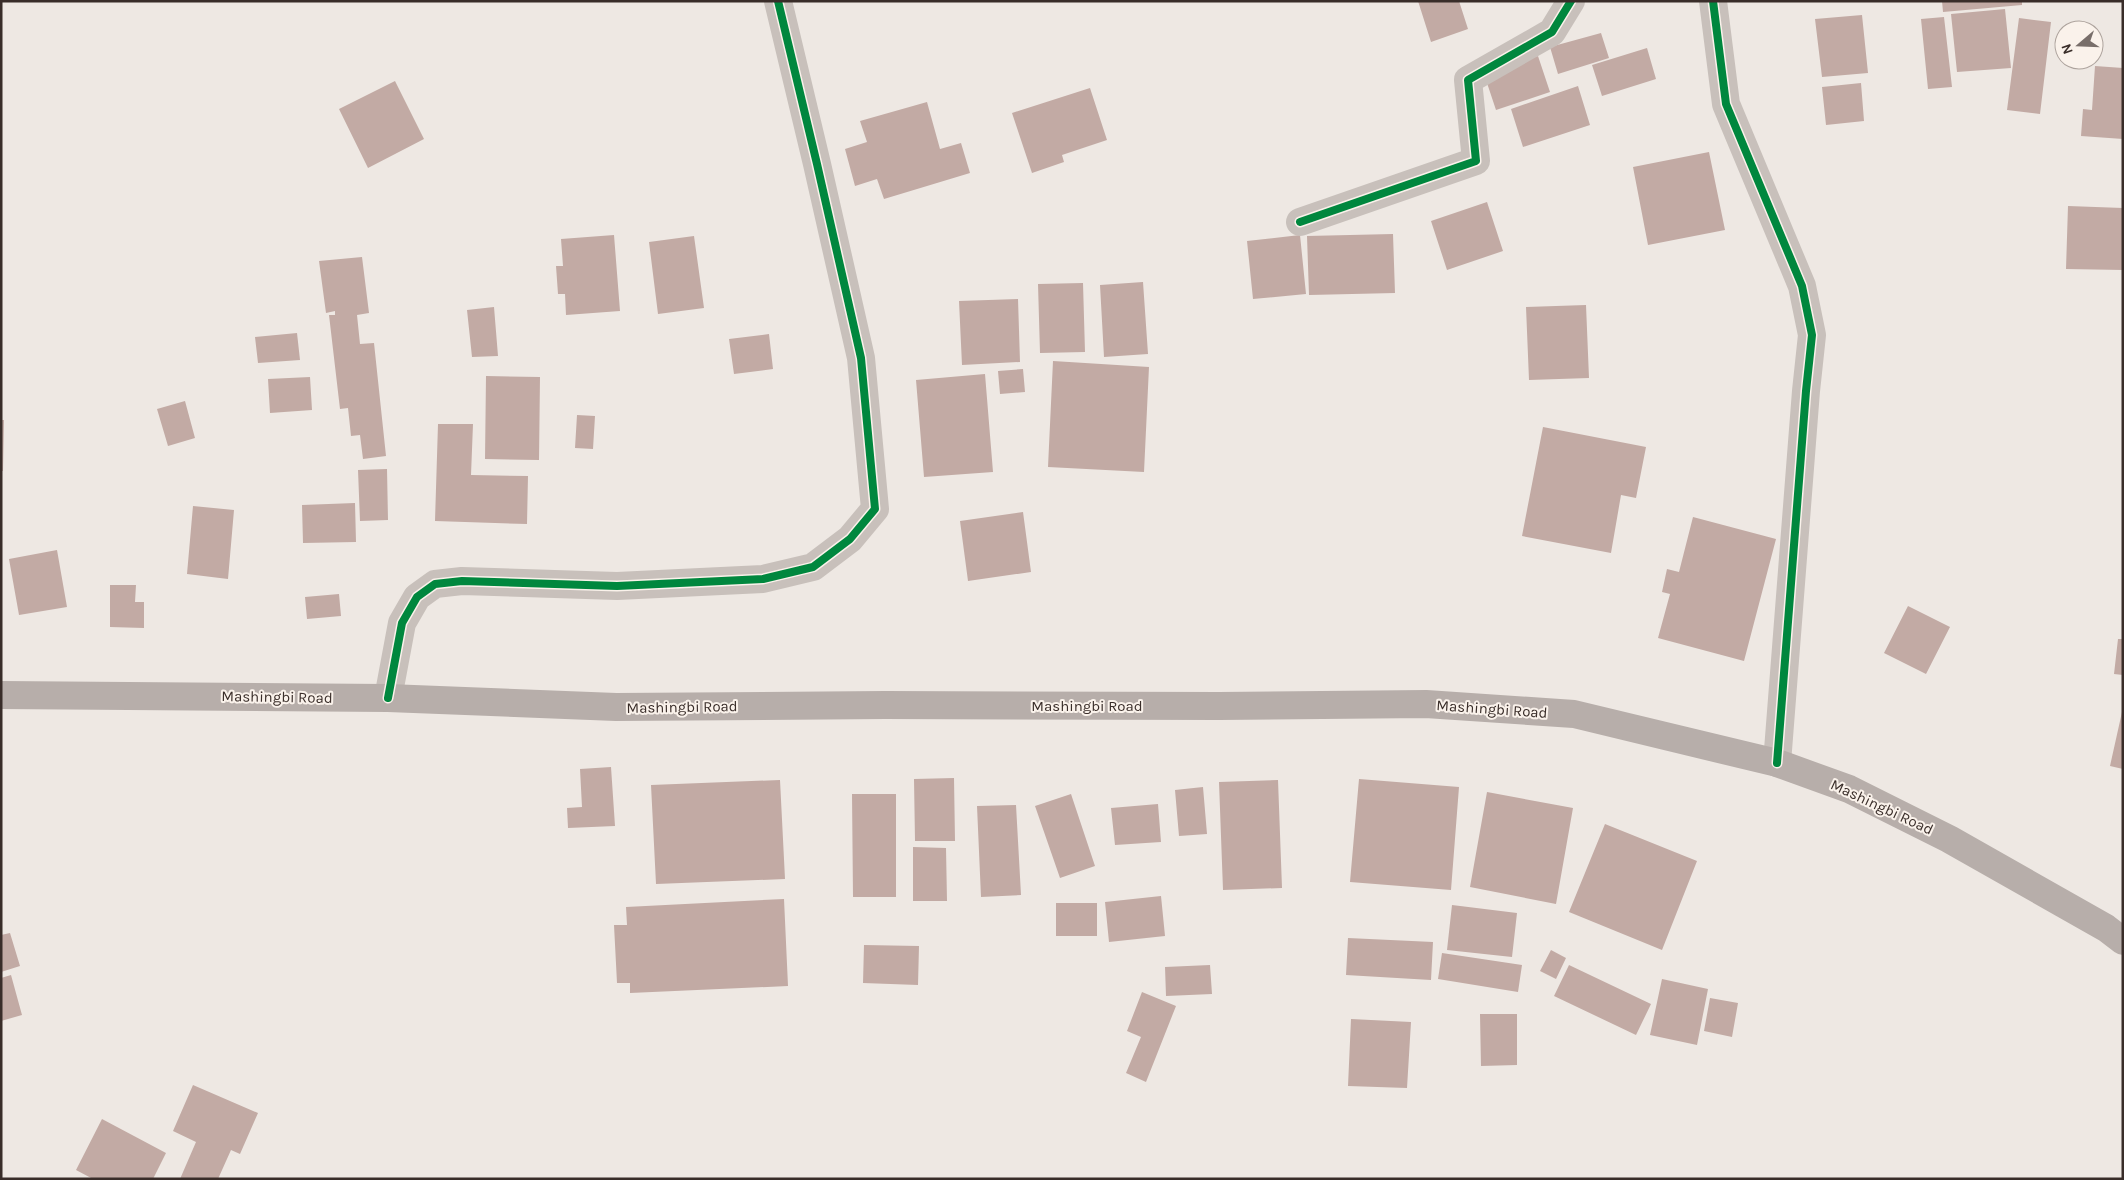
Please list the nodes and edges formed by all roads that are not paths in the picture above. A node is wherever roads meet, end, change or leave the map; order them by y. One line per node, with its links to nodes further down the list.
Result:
1 (778, 1): 6 (street)
2 (1571, 1): 4 (street)
3 (1713, 1): 7 (street)
4 (1300, 222)
5 (1, 695): 6 (main road, Mashingbi Road)
6 (388, 698): 7 (main road, Mashingbi Road)
7 (1777, 763): 8 (main road, Mashingbi Road)
8 (2123, 941)

